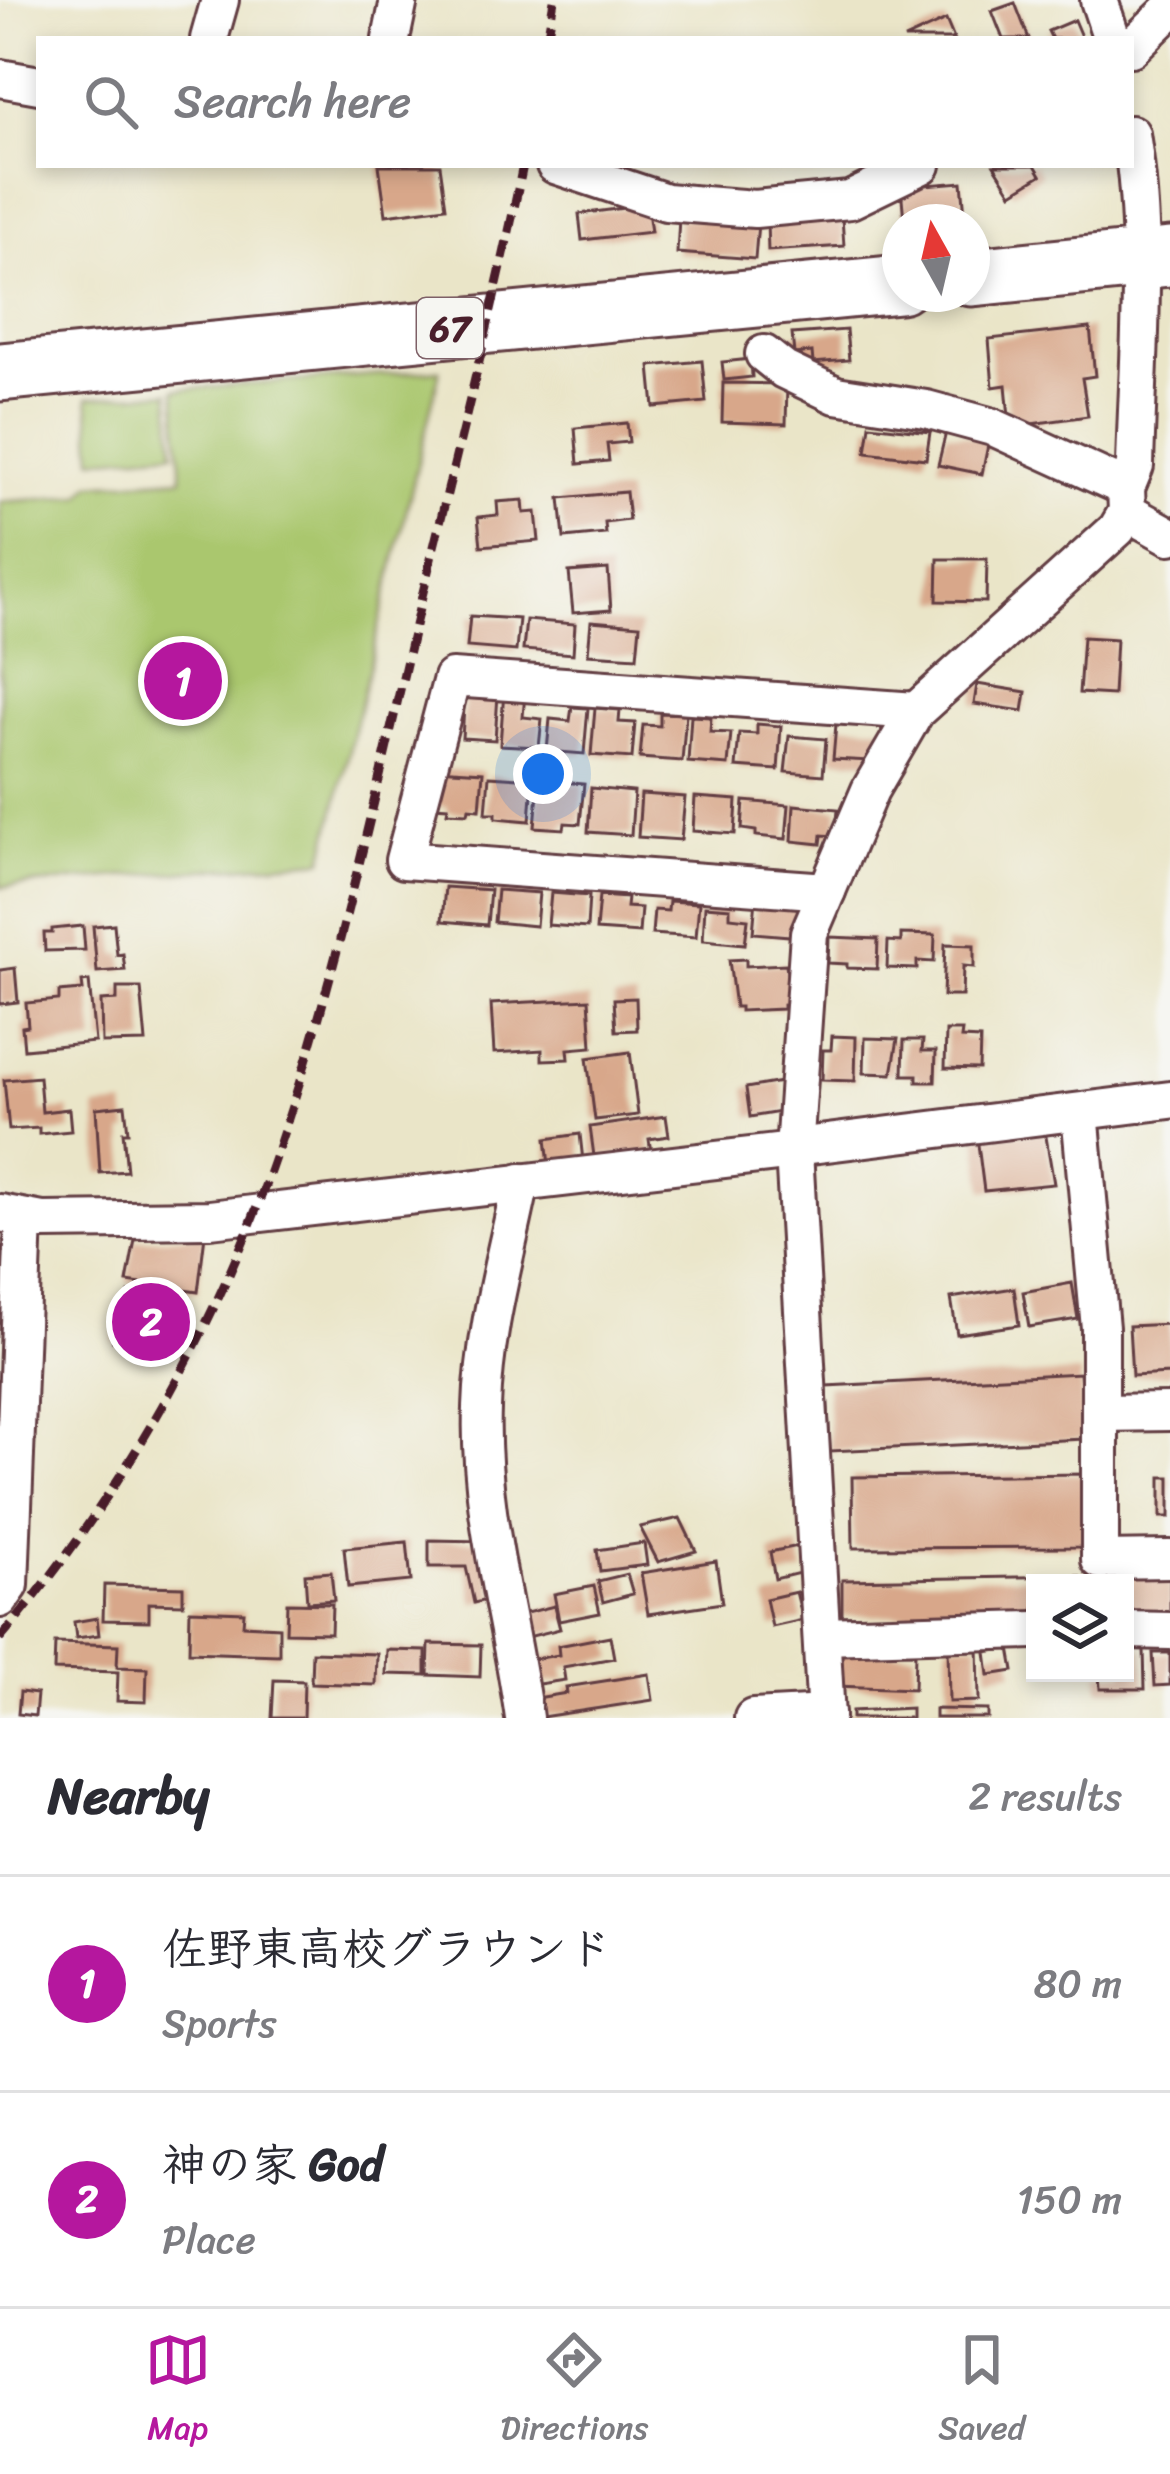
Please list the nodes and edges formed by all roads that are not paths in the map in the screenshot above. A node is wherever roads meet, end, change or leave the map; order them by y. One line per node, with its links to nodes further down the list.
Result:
1 (220, 0): 5 (street)
2 (399, 0): 6 (street)
3 (1099, 0): 7 (street)
4 (1170, 10): 8 (street)
5 (210, 36)
6 (392, 36)
7 (1111, 36)
8 (1134, 45)
9 (0, 78): 10 (street)
10 (36, 84)
11 (1134, 153): 14 (street)
12 (564, 168): 13 (street)
13 (916, 168)
14 (1155, 258): 15 (main road); 19 (street)
15 (990, 275)
16 (882, 286): 18 (main road, 67)
17 (764, 354): 19 (street)
18 (0, 372)
19 (1127, 500): 20 (street); 21 (street)
20 (1170, 536)
21 (916, 710): 22 (street); 22 (street)
22 (827, 891): 25 (street)
23 (1170, 1100): 24 (street)
24 (1079, 1112): 25 (street); 29 (street)
25 (794, 1149): 26 (street); 35 (street)
26 (521, 1181): 27 (street); 37 (street)
27 (12, 1216): 31 (street)
28 (1170, 1412): 29 (street)
29 (1100, 1414): 30 (street)
30 (1170, 1559)
31 (0, 1600)
32 (1026, 1630): 35 (street)
33 (1134, 1630): 34 (street)
34 (1170, 1631)
35 (823, 1636): 36 (street)
36 (826, 1716): 38 (street)
37 (524, 1718)
38 (753, 1718)

